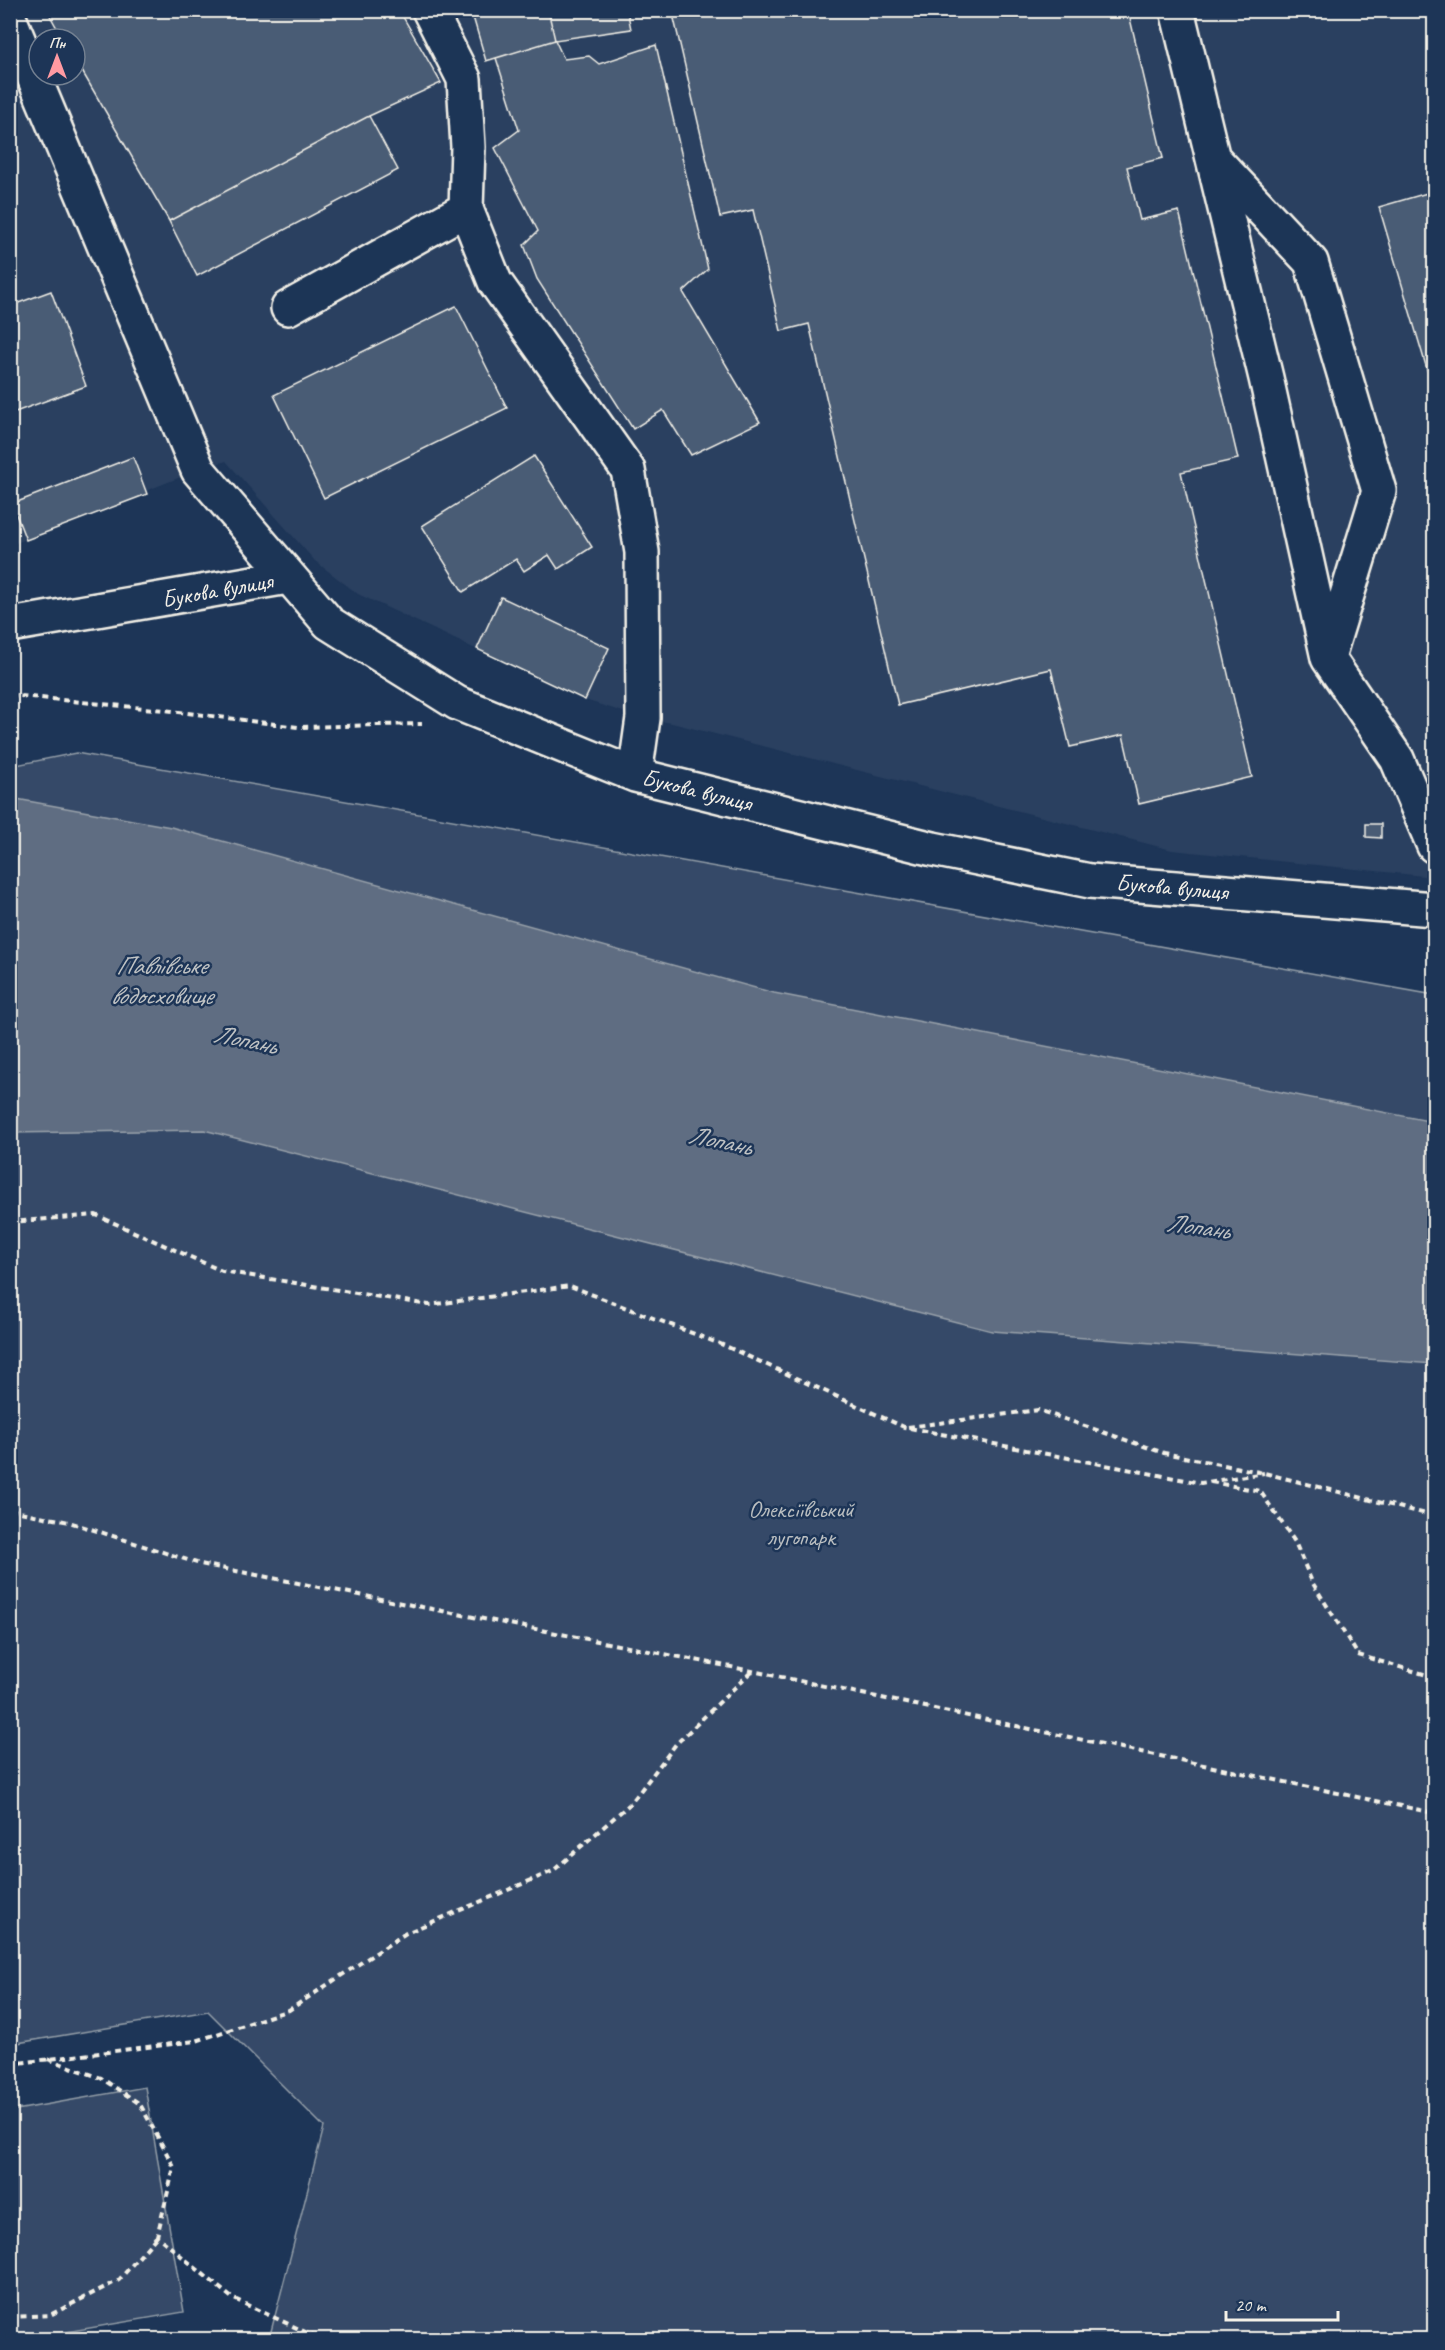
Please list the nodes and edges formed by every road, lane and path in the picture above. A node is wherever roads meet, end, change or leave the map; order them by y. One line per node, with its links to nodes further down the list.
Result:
1 (429, 10): 5 (street)
2 (1177, 10): 4 (street)
3 (10, 20): 7 (street)
4 (1213, 158): 9 (street); 9 (street)
5 (465, 209): 6 (street); 12 (street)
6 (288, 308)
7 (288, 578): 8 (street, Букова вулиця); 12 (street, Букова вулиця)
8 (10, 625)
9 (1328, 658): 13 (street)
10 (10, 694): 11 (path)
11 (428, 723)
12 (635, 775): 14 (street, Букова вулиця)
13 (1434, 846)
14 (1434, 909)
15 (10, 1222): 16 (path)
16 (904, 1427): 17 (path); 18 (path)
17 (1264, 1473): 18 (path); 20 (path)
18 (1208, 1481): 22 (path)
19 (10, 1510): 21 (path)
20 (1434, 1516)
21 (752, 1671): 23 (path); 24 (path)
22 (1434, 1677)
23 (1434, 1813)
24 (47, 2059): 25 (path); 26 (path)
25 (10, 2064)
26 (157, 2236): 27 (path); 28 (path)
27 (10, 2317)
28 (330, 2340)

